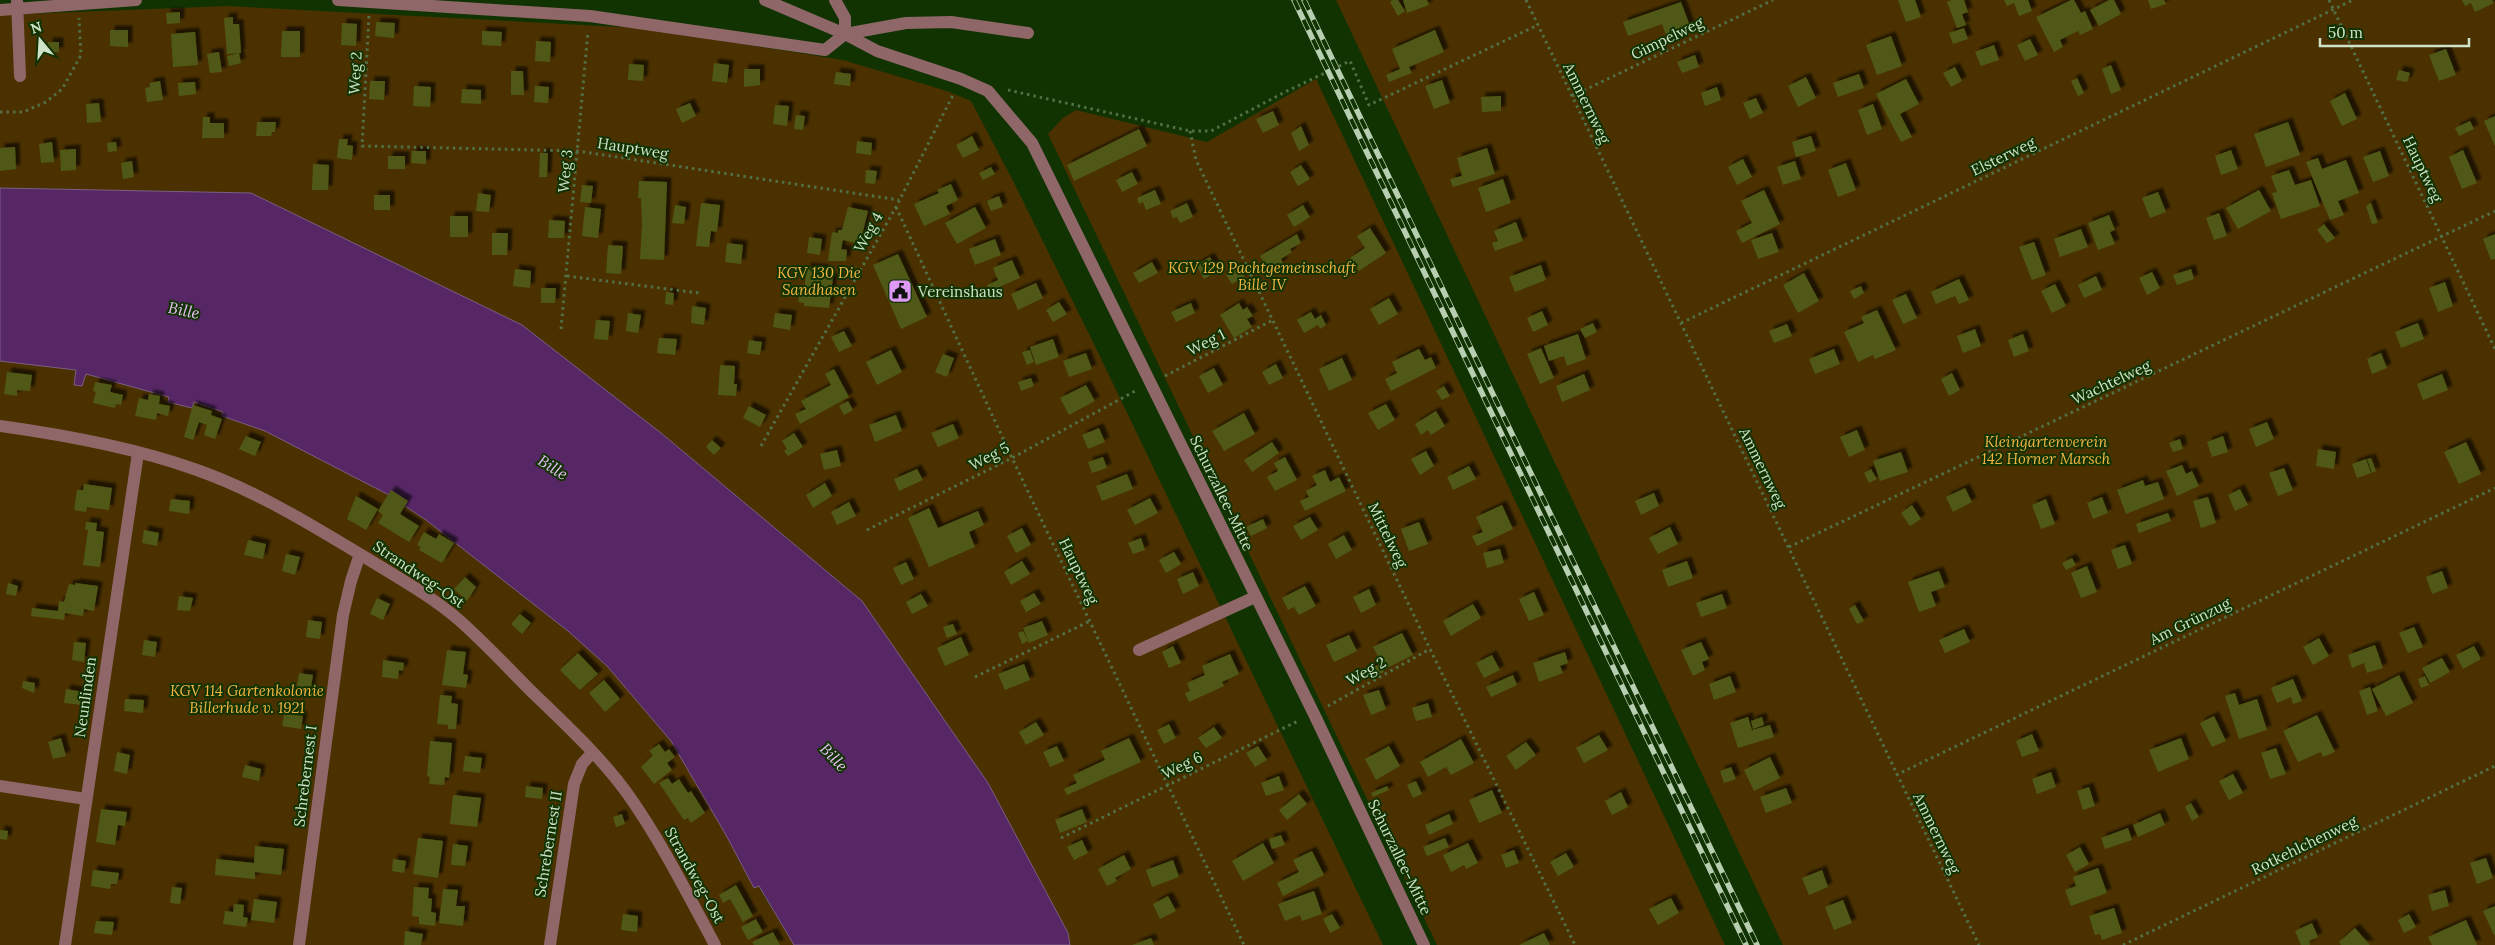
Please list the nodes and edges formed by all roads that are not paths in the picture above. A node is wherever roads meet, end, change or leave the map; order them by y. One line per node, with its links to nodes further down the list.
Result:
1 (136, 0): 5 (street)
2 (338, 0): 8 (street)
3 (766, 0): 8 (street, Schurzallee-Mitte)
4 (836, 0): 8 (street)
5 (17, 4): 6 (street); 9 (street)
6 (0, 10)
7 (1028, 33): 8 (street)
8 (845, 34): 13 (street, Schurzallee-Mitte)
9 (20, 76)
10 (0, 426): 11 (street, Strandweg-Ost)
11 (138, 453): 12 (street, Strandweg-Ost); 17 (street, Neunlinden)
12 (360, 554): 15 (street, Strandweg-Ost); 19 (street, Schrebernest I)
13 (1255, 597): 14 (street); 22 (street, Schurzallee-Mitte)
14 (1139, 650)
15 (592, 752): 20 (street, Schrebernest II); 21 (street, Strandweg-Ost)
16 (0, 786): 17 (street)
17 (86, 799): 18 (street, Neunlinden)
18 (65, 945)
19 (299, 945)
20 (550, 945)
21 (715, 945)
22 (1424, 945)

